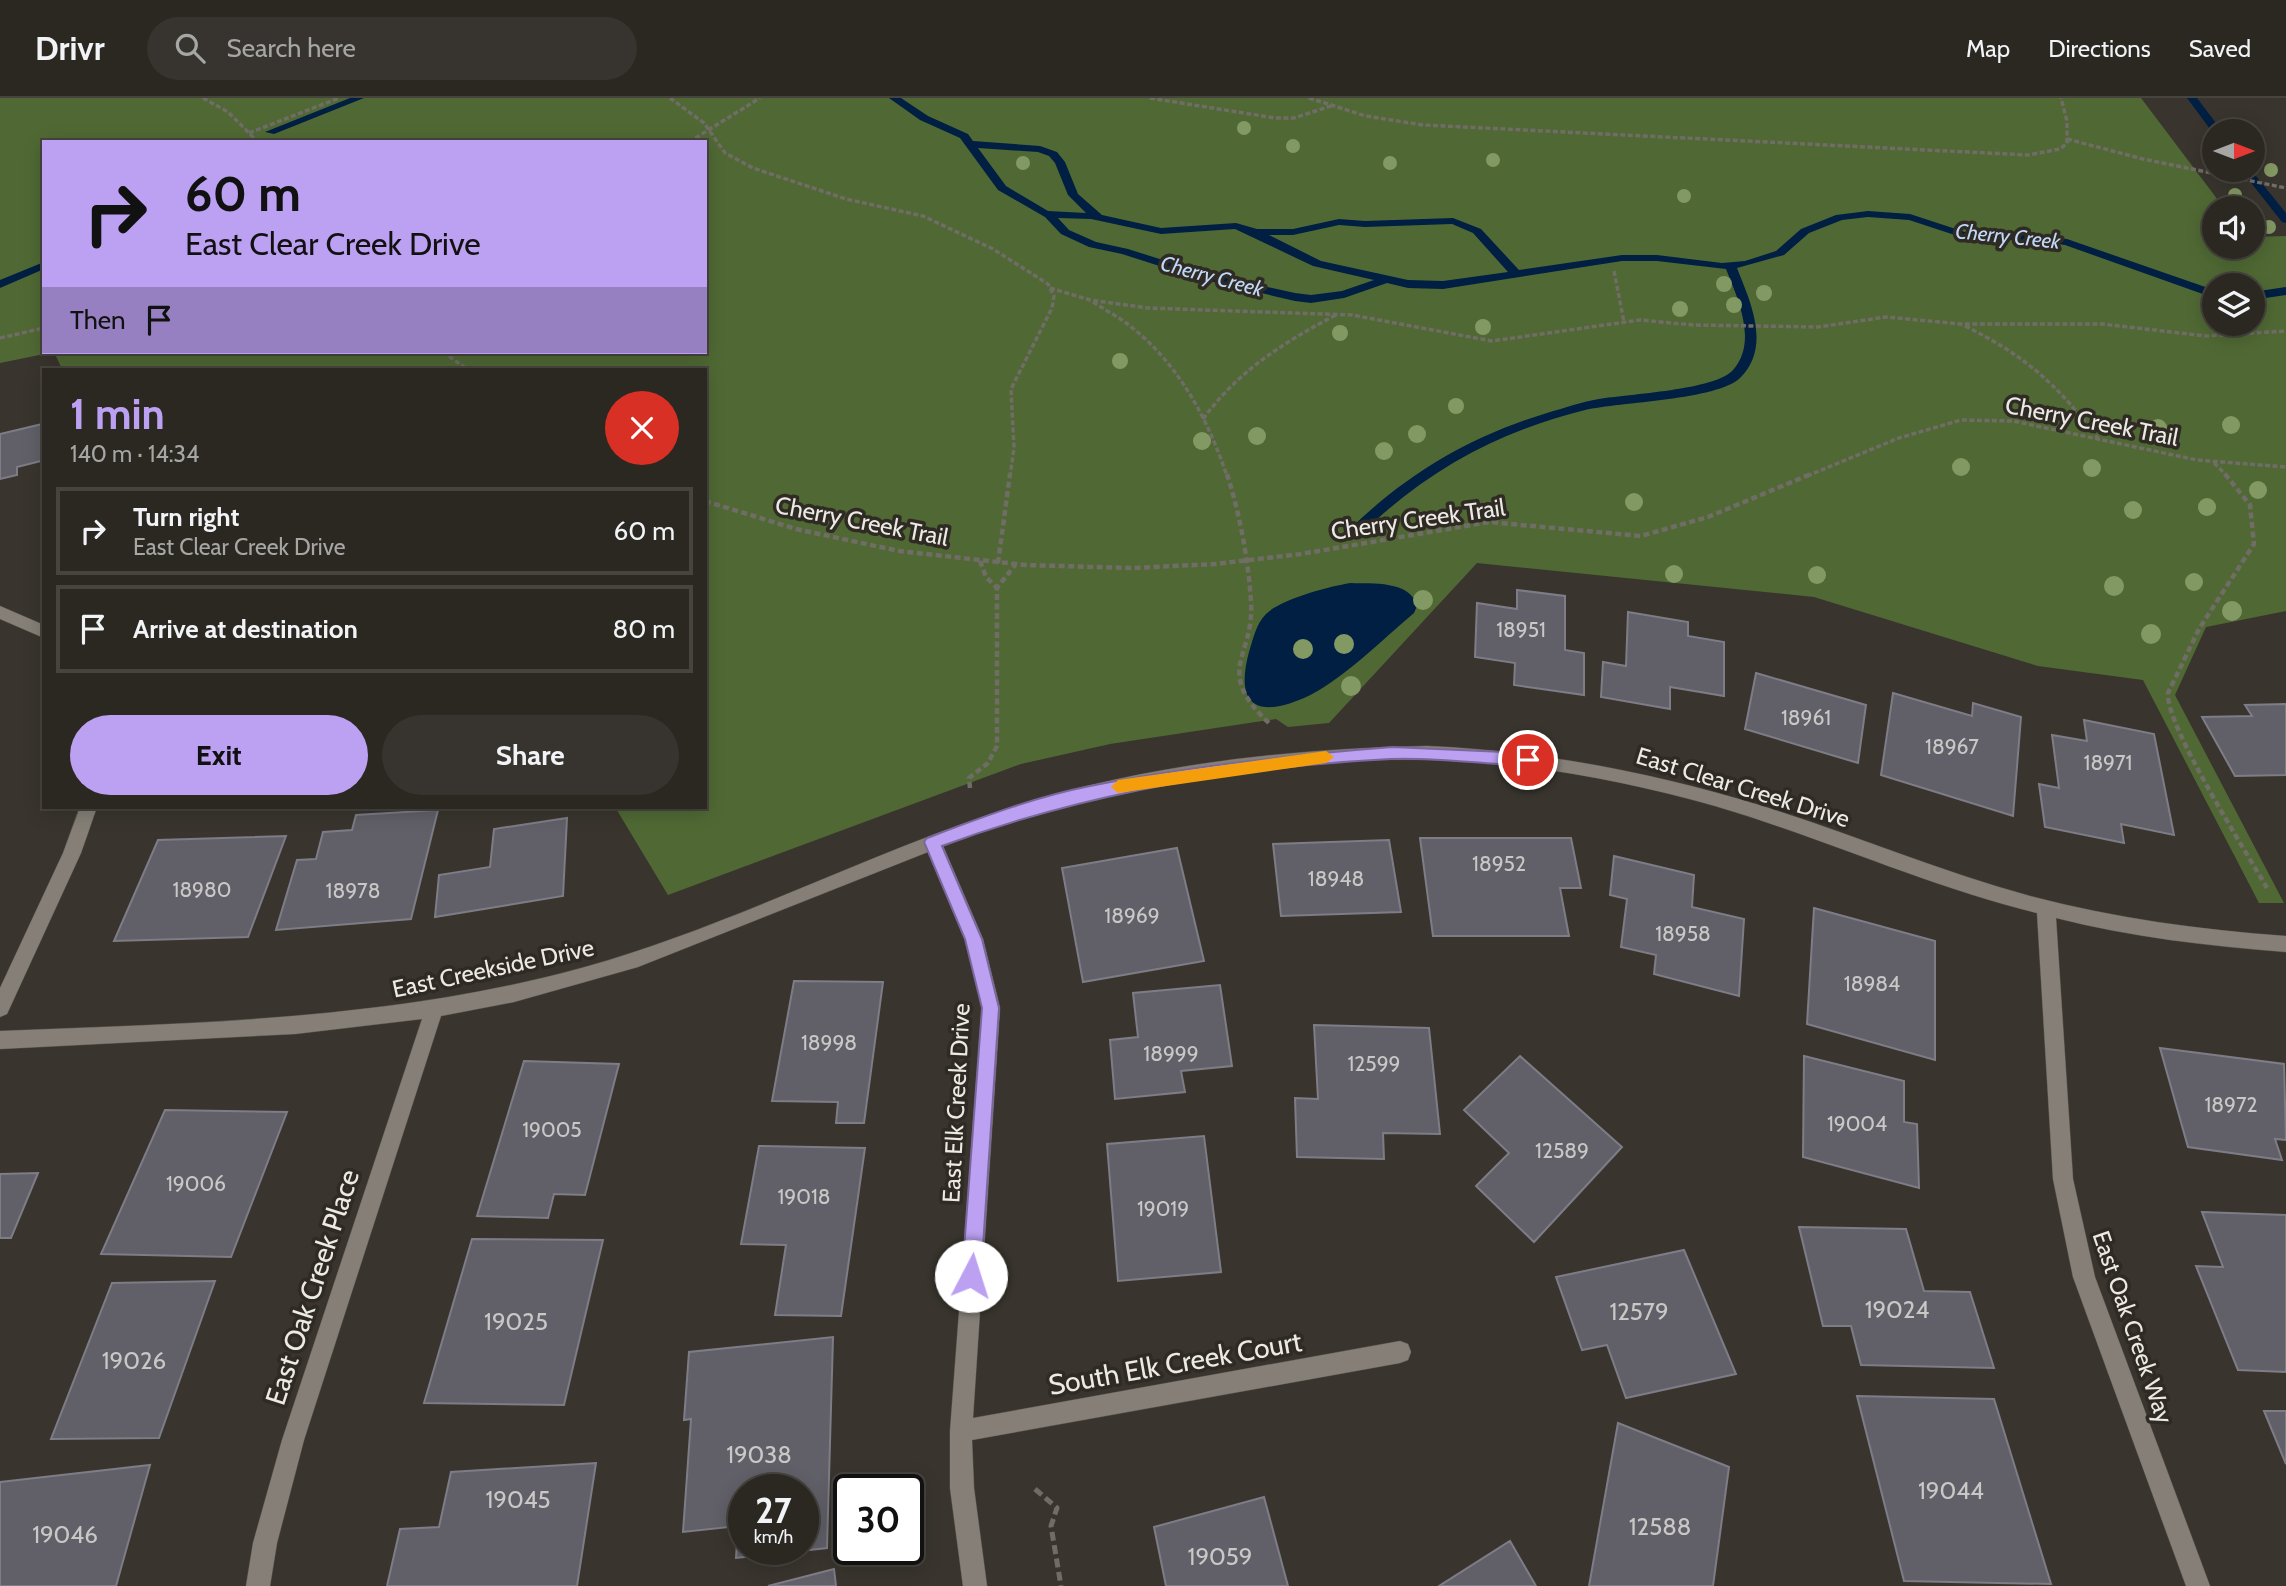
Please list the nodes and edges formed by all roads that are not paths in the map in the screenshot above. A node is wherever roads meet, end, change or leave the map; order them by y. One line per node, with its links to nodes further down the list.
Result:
1 (0, 612): 2 (street)
2 (42, 631)
3 (87, 809): 7 (street)
4 (932, 842): 5 (street, East Clear Creek Drive); 8 (street, East Creekside Drive); 11 (street, East Elk Creek Drive)
5 (2046, 908): 6 (street, East Clear Creek Drive); 14 (street, East Oak Creek Way)
6 (2286, 944)
7 (0, 1008)
8 (434, 1010): 9 (street, East Creekside Drive); 12 (street, East Oak Creek Place)
9 (0, 1040)
10 (1400, 1352): 11 (street, South Elk Creek Court)
11 (961, 1431): 13 (street, East Elk Creek Drive)
12 (258, 1586)
13 (975, 1586)
14 (2198, 1586)

